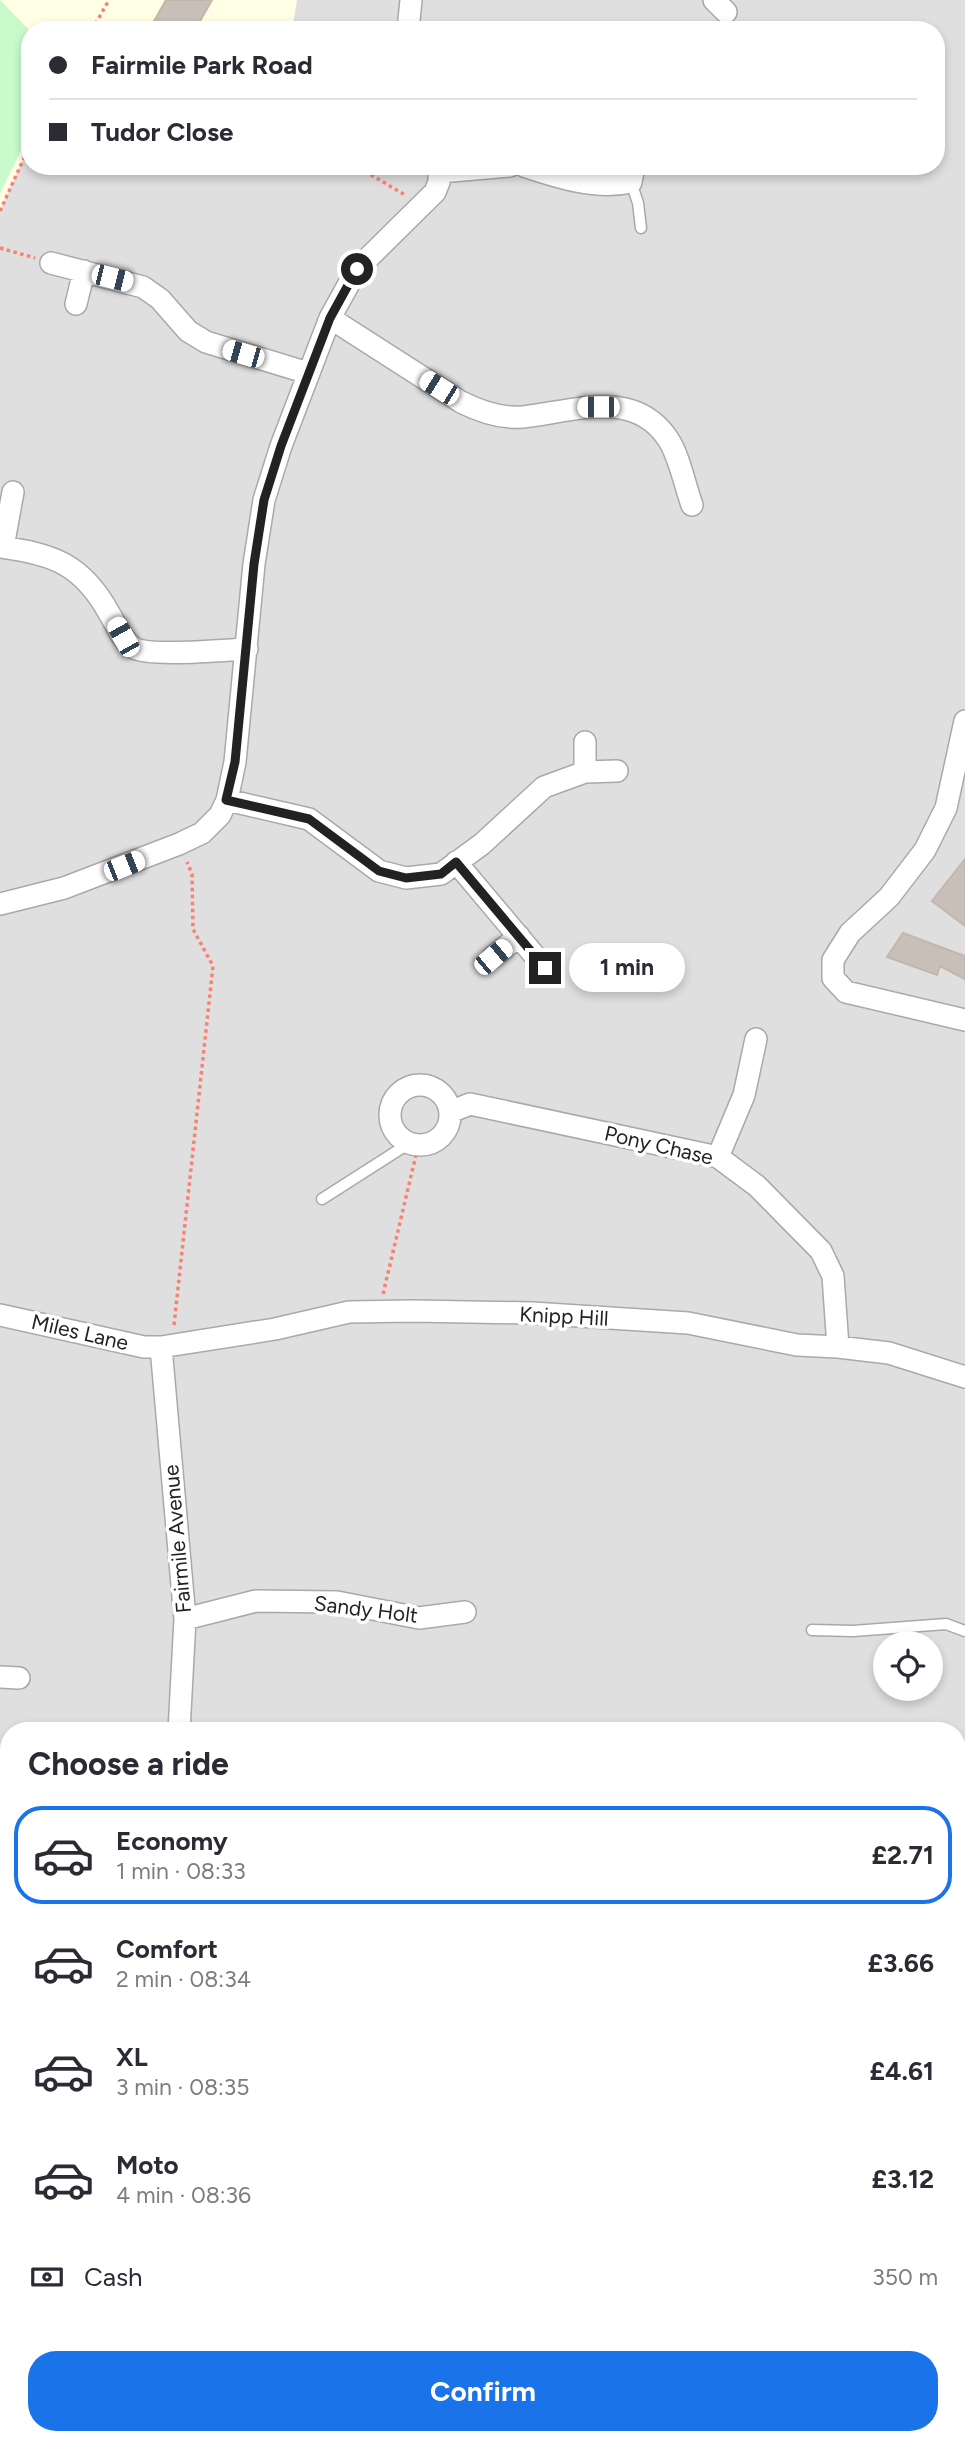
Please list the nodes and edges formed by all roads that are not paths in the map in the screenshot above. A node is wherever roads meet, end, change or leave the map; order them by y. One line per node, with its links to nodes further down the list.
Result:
1 (411, 0): 2 (street)
2 (409, 21)
3 (438, 175): 11 (street)
4 (562, 175): 5 (street)
5 (628, 175)
6 (632, 175): 7 (lane)
7 (641, 228)
8 (51, 263): 9 (street)
9 (84, 271): 10 (street); 12 (street)
10 (76, 304)
11 (330, 318): 12 (street); 14 (street)
12 (308, 373): 16 (street)
13 (13, 492): 15 (street)
14 (692, 505)
15 (2, 547): 16 (street)
16 (247, 649): 21 (street)
17 (965, 721): 27 (street)
18 (585, 742): 20 (street)
19 (617, 771): 20 (street)
20 (585, 772): 22 (street)
21 (226, 800): 22 (street); 23 (street)
22 (456, 862): 24 (street)
23 (0, 904)
24 (519, 936): 25 (street); 26 (street)
25 (493, 957)
26 (545, 968)
27 (965, 1020)
28 (756, 1039): 31 (street)
29 (450, 1112): 30 (street); 30 (street); 31 (street, Pony Chase)
30 (413, 1145): 32 (lane)
31 (718, 1157): 35 (street, Pony Chase)
32 (322, 1199)
33 (0, 1315): 34 (street, Miles Lane)
34 (166, 1346): 35 (street, Knipp Hill); 38 (street, Fairmile Avenue)
35 (838, 1347): 36 (street, Knipp Hill)
36 (965, 1377)
37 (465, 1612): 38 (street, Sandy Holt)
38 (185, 1619): 41 (street, Fairmile Avenue)
39 (812, 1630): 40 (lane)
40 (965, 1631)
41 (179, 1722)

